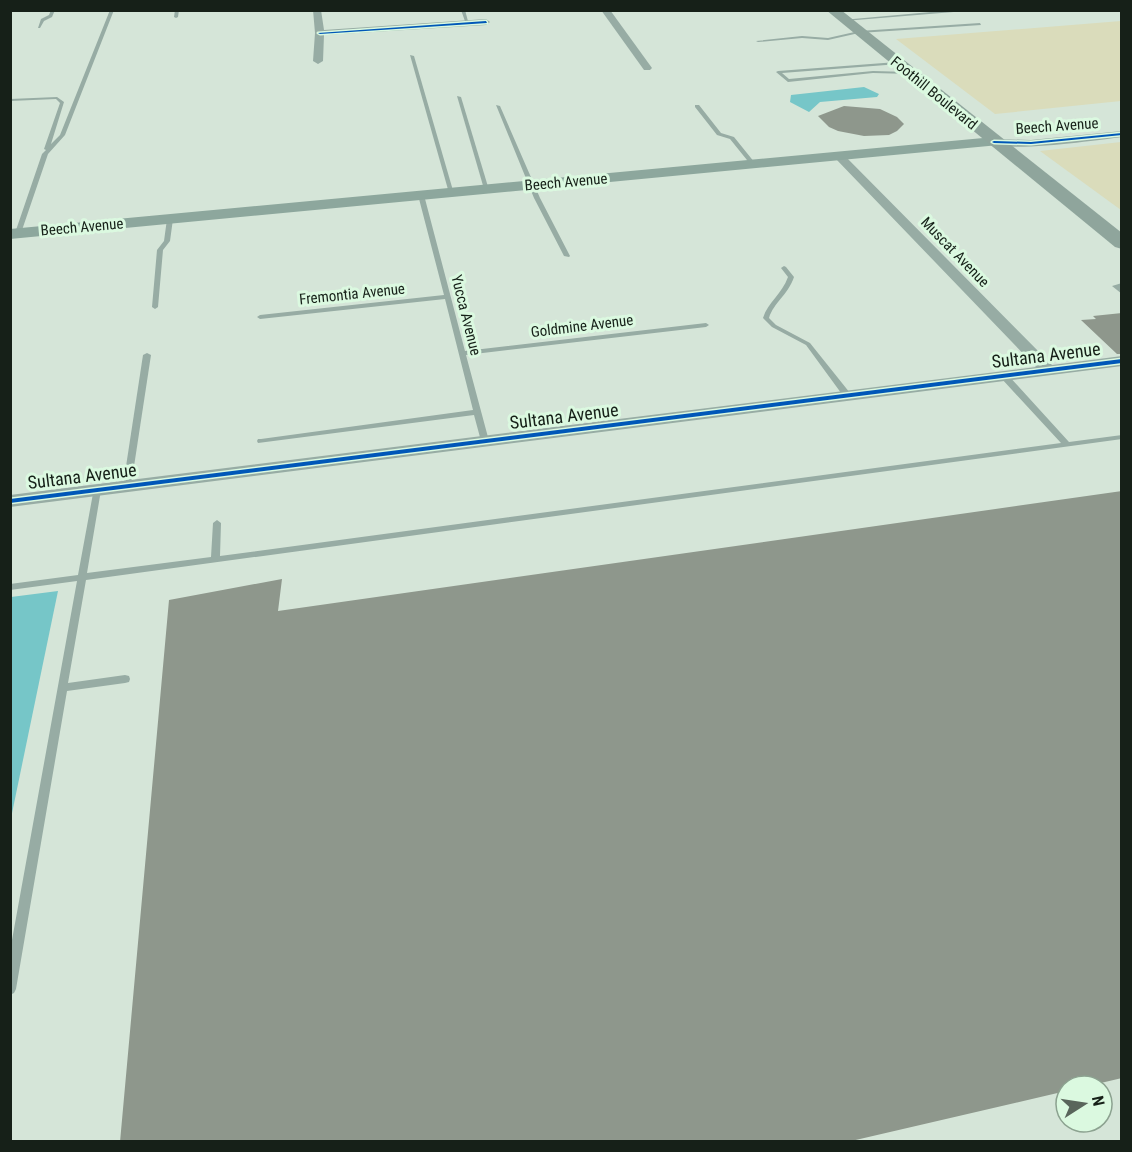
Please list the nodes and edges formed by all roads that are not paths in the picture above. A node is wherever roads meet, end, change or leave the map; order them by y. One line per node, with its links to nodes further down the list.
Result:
1 (53, 10): 13 (lane)
2 (112, 10): 27 (lane)
3 (177, 10): 8 (lane)
4 (318, 10): 15 (street)
5 (463, 10): 11 (lane)
6 (604, 10): 19 (street)
7 (976, 10): 10 (lane)
8 (176, 17)
9 (486, 22): 11 (street)
10 (840, 22): 14 (main road, Foothill Boulevard); 16 (lane)
11 (468, 24): 15 (street)
12 (980, 24): 14 (lane)
13 (39, 27)
14 (859, 32): 20 (main road, Foothill Boulevard)
15 (320, 33): 18 (street)
16 (758, 41)
17 (412, 56): 32 (lane)
18 (318, 61)
19 (647, 68)
20 (903, 68): 20 (lane); 26 (main road, Foothill Boulevard)
21 (459, 97): 31 (lane)
22 (10, 100): 27 (lane)
23 (498, 106): 30 (lane)
24 (697, 106): 29 (lane)
25 (1122, 135): 26 (street, Beech Avenue)
26 (994, 142): 28 (main road, Beech Avenue); 36 (main road, Foothill Boulevard)
27 (45, 154): 35 (lane)
28 (839, 156): 29 (main road, Beech Avenue); 48 (street, Muscat Avenue)
29 (753, 164): 30 (main road, Beech Avenue)
30 (532, 185): 31 (main road, Beech Avenue); 37 (lane)
31 (487, 189): 32 (main road, Beech Avenue)
32 (452, 193): 33 (main road, Beech Avenue)
33 (421, 195): 34 (main road, Beech Avenue); 41 (lane, Yucca Avenue)
34 (170, 219): 35 (main road, Beech Avenue); 42 (lane)
35 (14, 233)
36 (1122, 243)
37 (567, 256)
38 (784, 268): 50 (lane)
39 (1122, 285): 40 (lane)
40 (1122, 292)
41 (447, 297): 43 (lane, Fremontia Avenue); 45 (lane, Yucca Avenue)
42 (155, 307)
43 (260, 317)
44 (706, 325): 45 (lane, Goldmine Avenue)
45 (462, 353): 51 (lane, Yucca Avenue)
46 (147, 355): 56 (lane)
47 (1122, 361): 48 (street, Sultana Avenue)
48 (1047, 370): 49 (street, Sultana Avenue)
49 (1004, 376): 50 (street, Sultana Avenue); 55 (lane)
50 (847, 396): 54 (street, Sultana Avenue)
51 (477, 412): 53 (lane); 54 (lane, Yucca Avenue)
52 (1122, 437): 55 (lane)
53 (261, 441)
54 (485, 441): 56 (street, Sultana Avenue)
55 (1067, 444): 60 (lane)
56 (126, 486): 57 (street, Sultana Avenue)
57 (97, 490): 58 (street, Sultana Avenue); 61 (lane)
58 (10, 501)
59 (217, 523): 60 (lane)
60 (215, 560): 61 (lane)
61 (83, 578): 62 (lane); 64 (lane)
62 (10, 587)
63 (125, 679): 64 (lane)
64 (64, 687): 65 (lane)
65 (10, 989)

